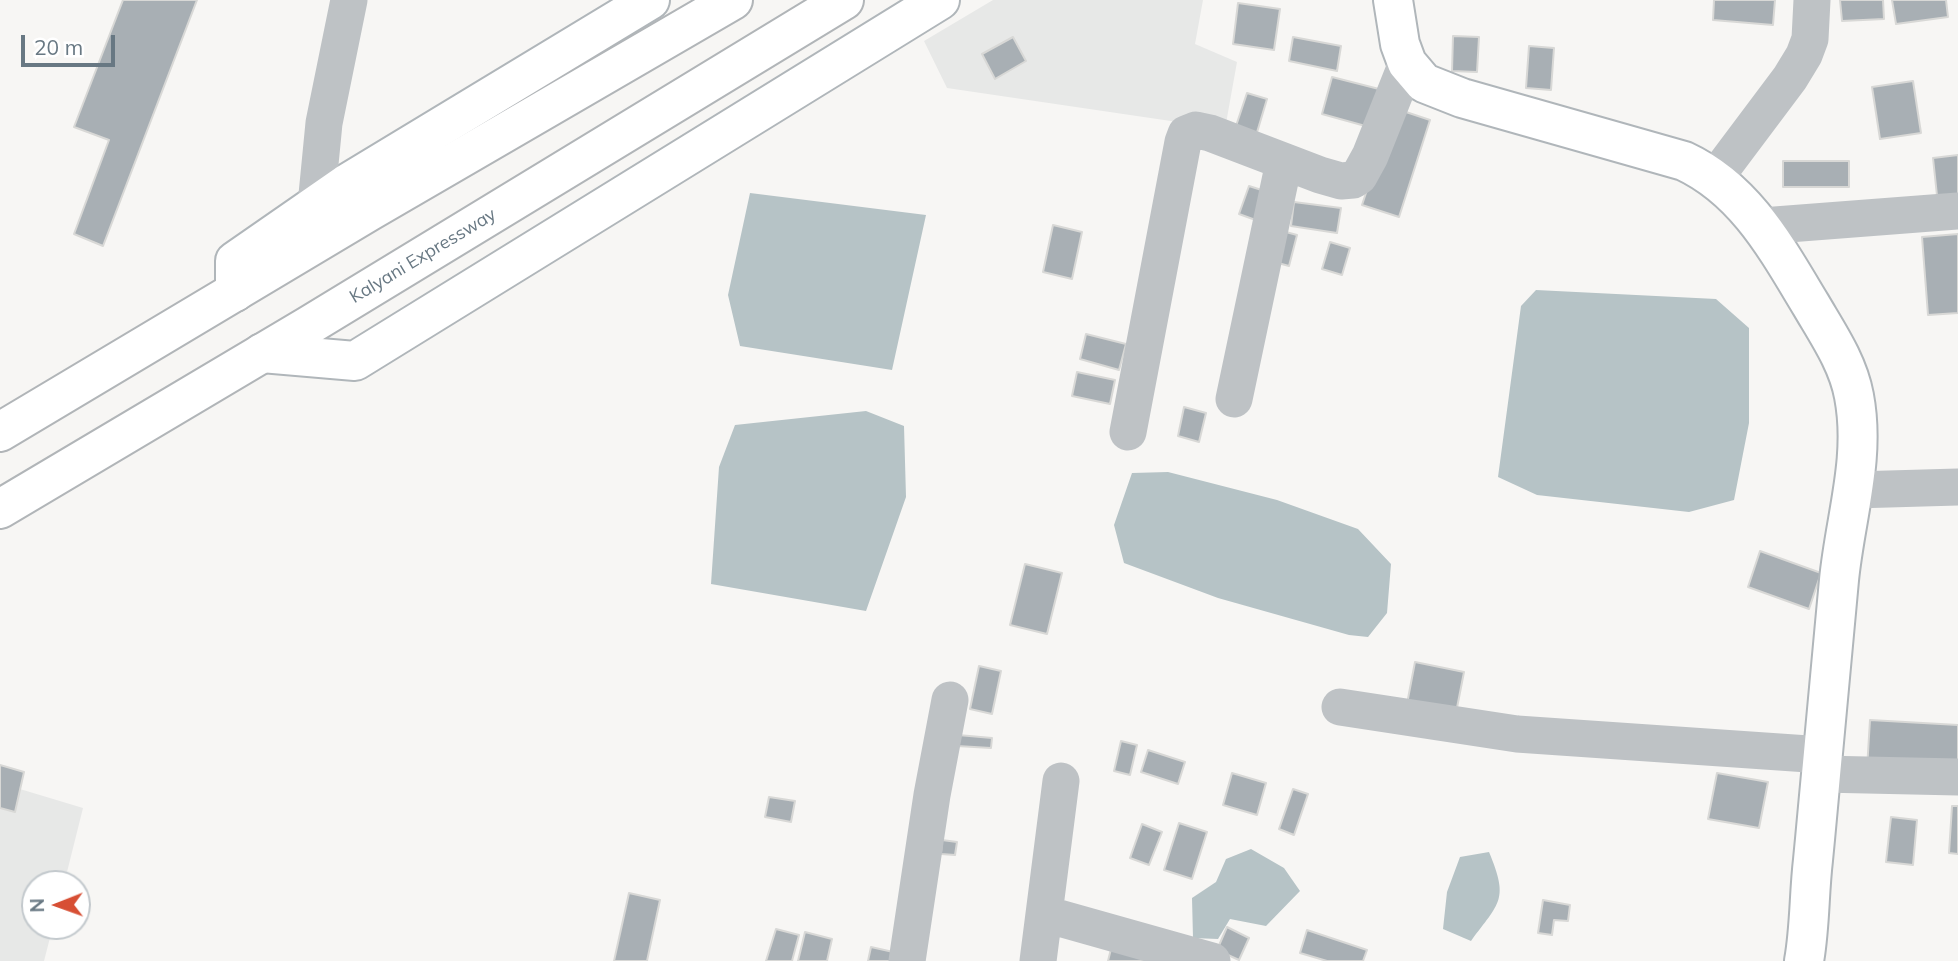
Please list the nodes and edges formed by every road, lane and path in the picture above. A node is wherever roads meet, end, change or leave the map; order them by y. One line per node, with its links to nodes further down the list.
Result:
1 (349, 0): 11 (street)
2 (650, 0): 11 (main road)
3 (733, 0): 14 (main road)
4 (844, 0): 15 (main road, Kalyani Expressway)
5 (940, 0): 15 (main road)
6 (1393, 0): 8 (main road)
7 (1812, 0): 10 (street)
8 (1407, 63): 9 (street); 10 (main road)
9 (1284, 162): 16 (street); 18 (street)
10 (1715, 178): 13 (main road)
11 (316, 205): 14 (main road)
12 (1958, 211): 13 (street)
13 (1762, 226): 20 (main road)
14 (235, 292): 17 (main road)
15 (262, 353): 21 (main road, Kalyani Expressway)
16 (1234, 399)
17 (0, 432)
18 (1128, 432)
19 (1958, 487): 20 (street)
20 (1854, 490): 24 (main road)
21 (0, 509)
22 (950, 700): 29 (street)
23 (1339, 707): 24 (street)
24 (1822, 764): 25 (street); 28 (main road)
25 (1958, 777)
26 (1061, 781): 27 (street)
27 (1045, 914): 30 (street); 31 (street)
28 (1811, 959)
29 (907, 961)
30 (1038, 961)
31 (1212, 961)

